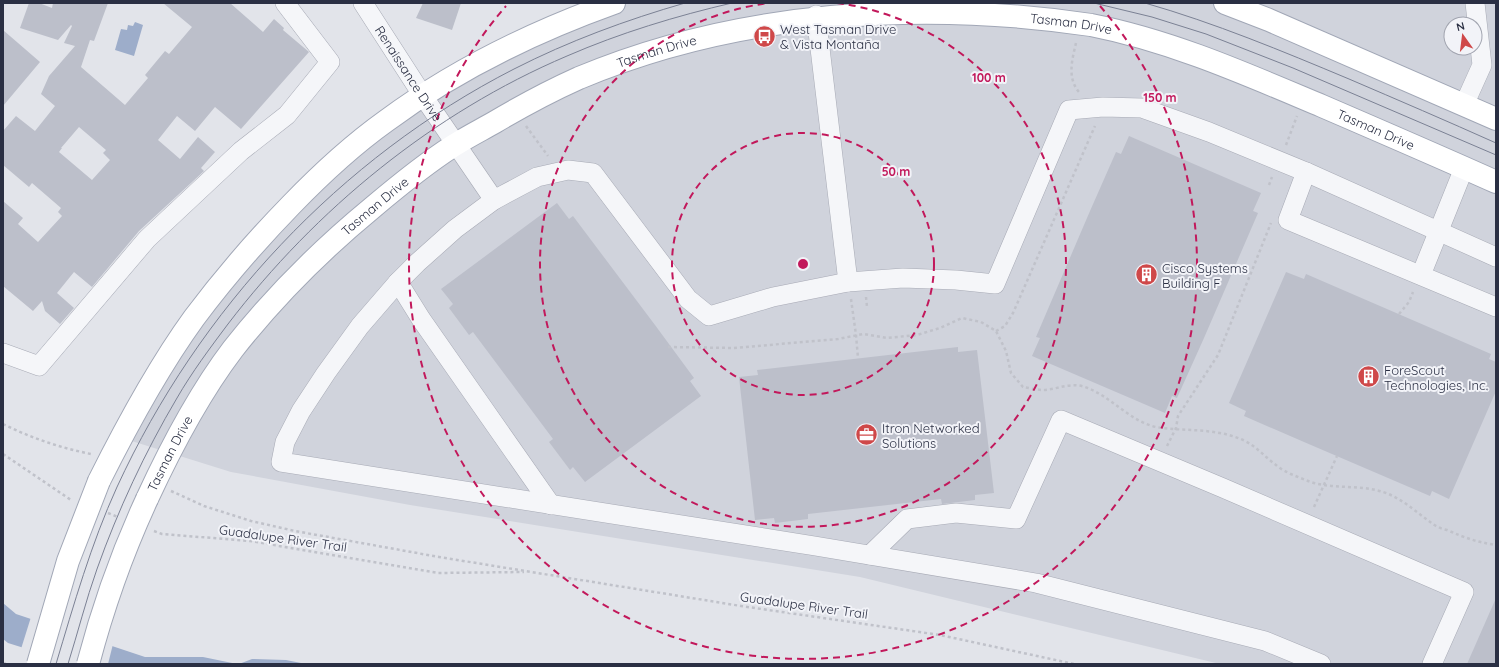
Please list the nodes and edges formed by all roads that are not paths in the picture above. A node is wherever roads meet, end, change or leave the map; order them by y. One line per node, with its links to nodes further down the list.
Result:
1 (285, 3): 21 (street)
2 (363, 3): 7 (street, Renaissance Drive)
3 (614, 3): 7 (main road)
4 (1225, 3): 8 (main road)
5 (1475, 3): 8 (street)
6 (815, 9): 10 (main road, Tasman Drive); 11 (main road, Tasman Drive); 19 (street)
7 (423, 96): 10 (street, Renaissance Drive); 24 (main road, bridge)
8 (1464, 105): 9 (main road)
9 (1496, 119)
10 (456, 144): 14 (street, Renaissance Drive); 25 (main road, Tasman Drive, bridge)
11 (1464, 168): 13 (main road, Tasman Drive); 15 (street)
12 (1306, 172): 15 (street); 17 (street); 19 (street)
13 (1496, 182)
14 (494, 200): 18 (street); 19 (street)
15 (1438, 231): 16 (street); 17 (street)
16 (1496, 257)
17 (1420, 275): 20 (street)
18 (398, 282): 22 (street); 22 (street)
19 (848, 282)
20 (1496, 307)
21 (3, 353)
22 (551, 505): 23 (street)
23 (870, 555): 26 (street); 27 (street)
24 (38, 664)
25 (88, 664)
26 (1321, 664)
27 (1432, 664)

